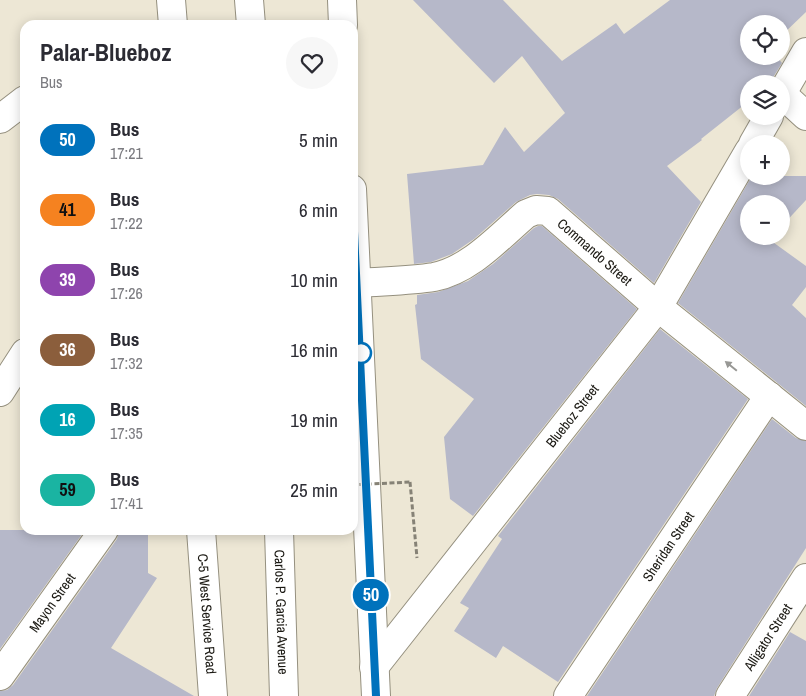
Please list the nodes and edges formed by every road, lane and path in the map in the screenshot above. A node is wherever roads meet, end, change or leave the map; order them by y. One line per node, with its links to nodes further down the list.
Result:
1 (171, 0): 3 (street)
2 (250, 0): 4 (street)
3 (173, 20)
4 (251, 20)
5 (806, 52): 6 (street)
6 (790, 80)
7 (20, 104): 10 (street)
8 (790, 108): 9 (street)
9 (806, 116)
10 (0, 120)
11 (740, 166): 13 (street, Blueboz Street)
12 (358, 283): 13 (street, Commando Street); 24 (street)
13 (658, 307): 16 (street, Commando Street, one-way to 13); 24 (street, Blueboz Street)
14 (20, 361): 15 (street)
15 (0, 392)
16 (769, 396): 17 (street, Commando Street); 29 (street, Sheridan Street)
17 (806, 426)
18 (358, 485): 22 (path, bridge)
19 (100, 535): 25 (street, Mayon Street)
20 (201, 535): 26 (street, C-5 West Service Road)
21 (279, 535): 27 (street, Carlos P. Garcia Avenue)
22 (415, 551)
23 (806, 578): 30 (street, Alligator Street)
24 (374, 667): 28 (street)
25 (0, 676)
26 (213, 696)
27 (284, 696)
28 (376, 696)
29 (568, 696)
30 (730, 696)

